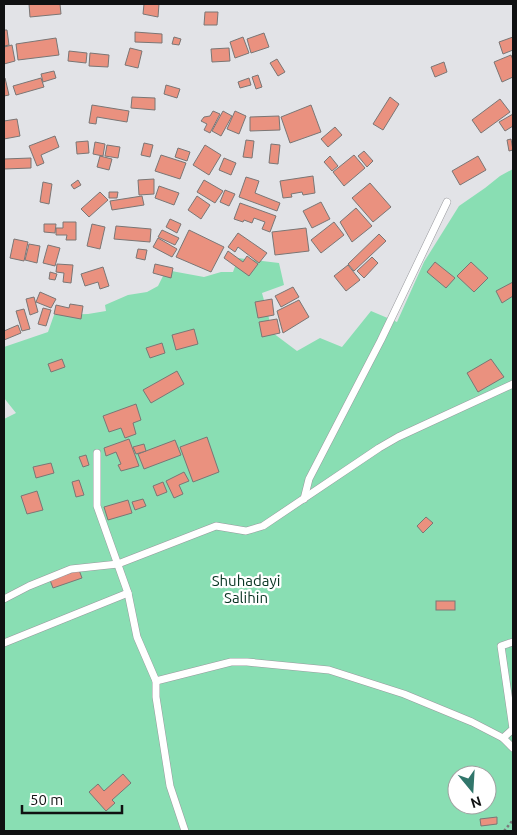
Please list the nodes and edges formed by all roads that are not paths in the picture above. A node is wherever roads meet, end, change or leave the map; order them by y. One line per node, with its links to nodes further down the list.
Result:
1 (447, 202): 4 (lane)
2 (513, 384): 4 (lane)
3 (97, 453): 5 (lane)
4 (304, 499): 5 (lane)
5 (118, 564): 6 (lane); 7 (lane)
6 (128, 593): 9 (lane); 10 (lane)
7 (4, 599)
8 (513, 642): 11 (lane)
9 (4, 643)
10 (156, 681): 11 (lane); 13 (lane)
11 (503, 738): 12 (lane)
12 (513, 748)
13 (185, 831)

